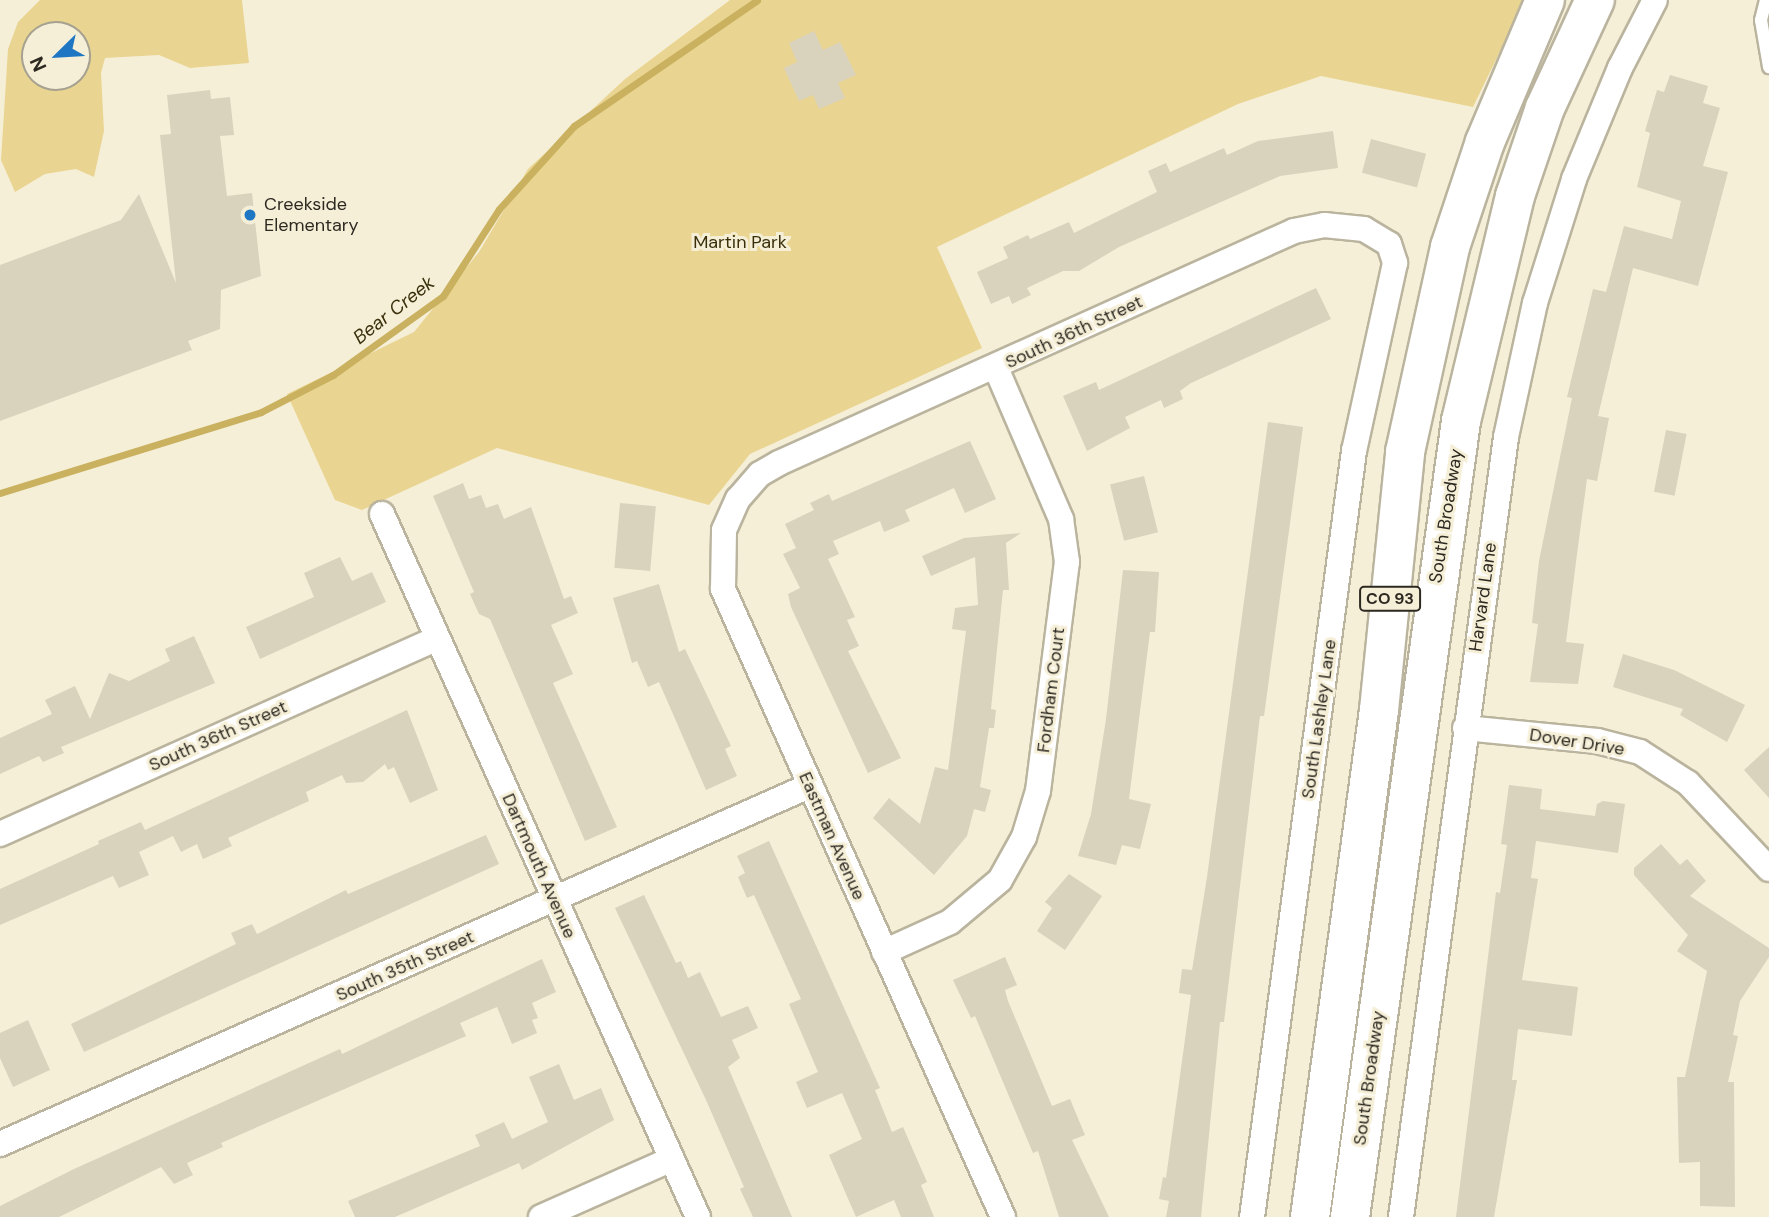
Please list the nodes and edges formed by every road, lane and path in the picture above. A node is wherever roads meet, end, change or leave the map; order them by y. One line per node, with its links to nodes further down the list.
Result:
1 (1545, 0): 23 (main road, CO 93)
2 (1595, 0): 24 (main road, South Broadway / CO 93)
3 (1656, 0): 11 (street, Harvard Lane)
4 (1766, 0): 5 (lane)
5 (1769, 67)
6 (1374, 232): 7 (street, South 36th Street); 22 (street, South Lashley Lane)
7 (996, 368): 8 (street, South 36th Street); 16 (street, Fordham Court)
8 (779, 463): 12 (street, Eastman Avenue)
9 (382, 514): 10 (street, Dartmouth Avenue)
10 (436, 639): 13 (street, South 36th Street); 15 (street, Dartmouth Avenue)
11 (1465, 728): 14 (street, Dover Drive); 25 (street, Harvard Lane)
12 (809, 786): 15 (street, South 35th Street); 16 (street, Eastman Avenue)
13 (0, 834)
14 (1769, 869)
15 (554, 901): 17 (street, South 35th Street); 18 (street, Dartmouth Avenue)
16 (884, 952): 21 (street, Eastman Avenue)
17 (0, 1144)
18 (672, 1159): 19 (street); 20 (street, Dartmouth Avenue)
19 (541, 1217)
20 (698, 1217)
21 (1003, 1217)
22 (1252, 1217)
23 (1310, 1217)
24 (1350, 1217)
25 (1401, 1217)

